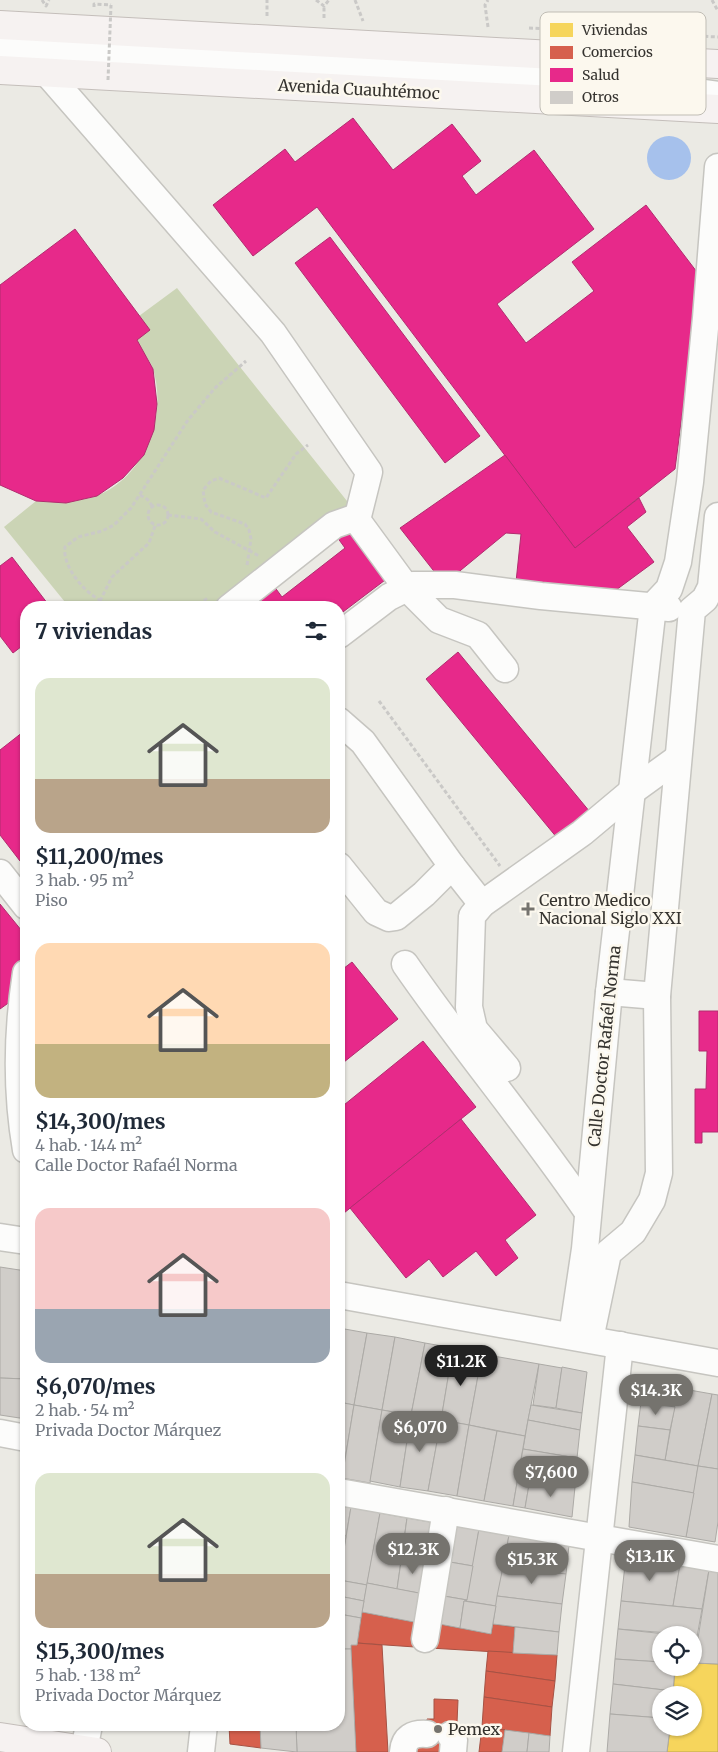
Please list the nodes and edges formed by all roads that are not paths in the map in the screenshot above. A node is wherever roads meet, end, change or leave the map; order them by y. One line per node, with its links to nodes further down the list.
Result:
1 (0, 26): 3 (main road)
2 (0, 51): 6 (street)
3 (540, 55)
4 (0, 70): 5 (main road, Avenida Cuauhtémoc)
5 (46, 72): 7 (main road, Avenida Cuauhtémoc); 11 (street)
6 (540, 79)
7 (540, 99)
8 (718, 167): 9 (street)
9 (716, 207): 14 (street)
10 (718, 516): 15 (street)
11 (357, 520): 12 (street); 13 (street)
12 (406, 587): 14 (street); 16 (street); 17 (street)
13 (222, 600)
14 (653, 606): 15 (street); 20 (street, Calle Doctor Rafaél Norma)
15 (692, 610): 19 (street)
16 (345, 630)
17 (505, 669)
18 (345, 726): 21 (street)
19 (678, 758): 20 (street); 28 (street)
20 (631, 792): 25 (street); 27 (street, Calle Doctor Rafaél Norma)
21 (452, 866): 23 (street); 25 (street)
22 (0, 873): 24 (street)
23 (345, 873)
24 (20, 898)
25 (482, 904): 29 (street)
26 (405, 964): 29 (street)
27 (609, 992): 28 (street); 31 (street, Calle Doctor Rafaél Norma)
28 (657, 996): 34 (street)
29 (467, 1035): 30 (street); 31 (street)
30 (507, 1068)
31 (587, 1211): 34 (street, Calle Doctor Rafaél Norma)
32 (0, 1237): 33 (street)
33 (20, 1240)
34 (597, 1251): 36 (street, Calle Doctor Rafaél Norma)
35 (345, 1297): 36 (street)
36 (581, 1338): 37 (street)
37 (620, 1345): 38 (street); 43 (street)
38 (718, 1363)
39 (0, 1433): 40 (street)
40 (20, 1437)
41 (345, 1493): 42 (street)
42 (446, 1510): 43 (street); 45 (street)
43 (598, 1538): 44 (street); 52 (street)
44 (718, 1559)
45 (425, 1639)
46 (203, 1731): 50 (street)
47 (0, 1737): 49 (main road)
48 (443, 1741): 51 (street)
49 (90, 1742)
50 (201, 1752)
51 (403, 1752)
52 (576, 1752)

